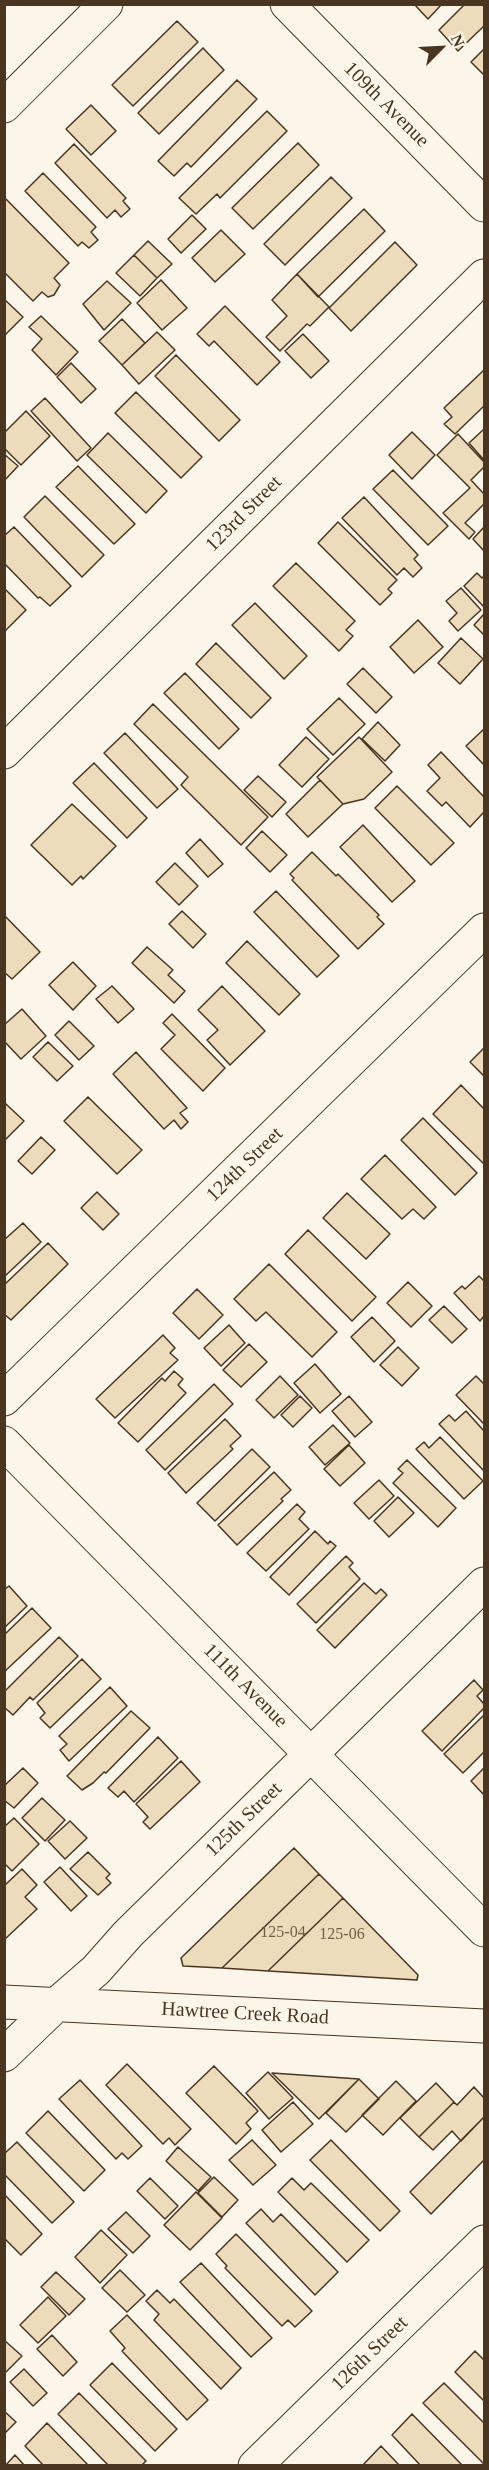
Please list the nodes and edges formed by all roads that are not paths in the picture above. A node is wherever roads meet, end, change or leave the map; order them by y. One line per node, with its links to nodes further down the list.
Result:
1 (106, 4): 3 (street)
2 (287, 4): 4 (street, 109th Avenue)
3 (4, 105)
4 (484, 206)
5 (484, 276): 6 (street, 123rd Street)
6 (4, 752)
7 (484, 930): 8 (street, 124th Street)
8 (4, 1399)
9 (4, 1443): 11 (street, 111th Avenue)
10 (484, 1584): 11 (street, 125th Street)
11 (312, 1754): 12 (street, 111th Avenue); 14 (street, 125th Street)
12 (484, 1930)
13 (4, 2002): 14 (street, Hawtree Creek Road)
14 (57, 2004): 15 (street, Hawtree Creek Road); 16 (street, 125th Street)
15 (484, 2026)
16 (4, 2055)
17 (484, 2242): 18 (street, 126th Street)
18 (255, 2466)

